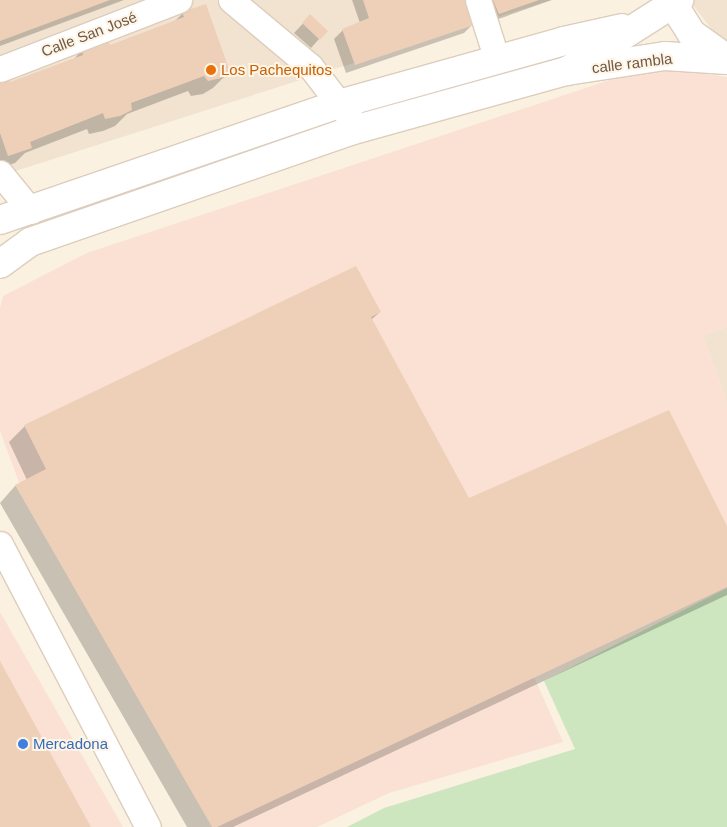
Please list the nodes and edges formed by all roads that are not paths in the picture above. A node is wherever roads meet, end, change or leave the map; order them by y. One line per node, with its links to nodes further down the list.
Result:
1 (179, 0): 8 (street, Calle San José)
2 (231, 0): 10 (street)
3 (478, 0): 7 (street)
4 (676, 2): 5 (main road); 6 (main road)
5 (643, 23): 7 (main road); 9 (main road)
6 (727, 59): 9 (main road, calle rambla)
7 (496, 60): 10 (main road)
8 (0, 69)
9 (566, 71): 11 (main road)
10 (339, 104): 11 (street); 13 (main road)
11 (358, 129): 15 (main road)
12 (0, 173): 13 (street)
13 (32, 211): 14 (main road)
14 (0, 220)
15 (0, 264)
16 (0, 544): 17 (street)
17 (148, 827)

